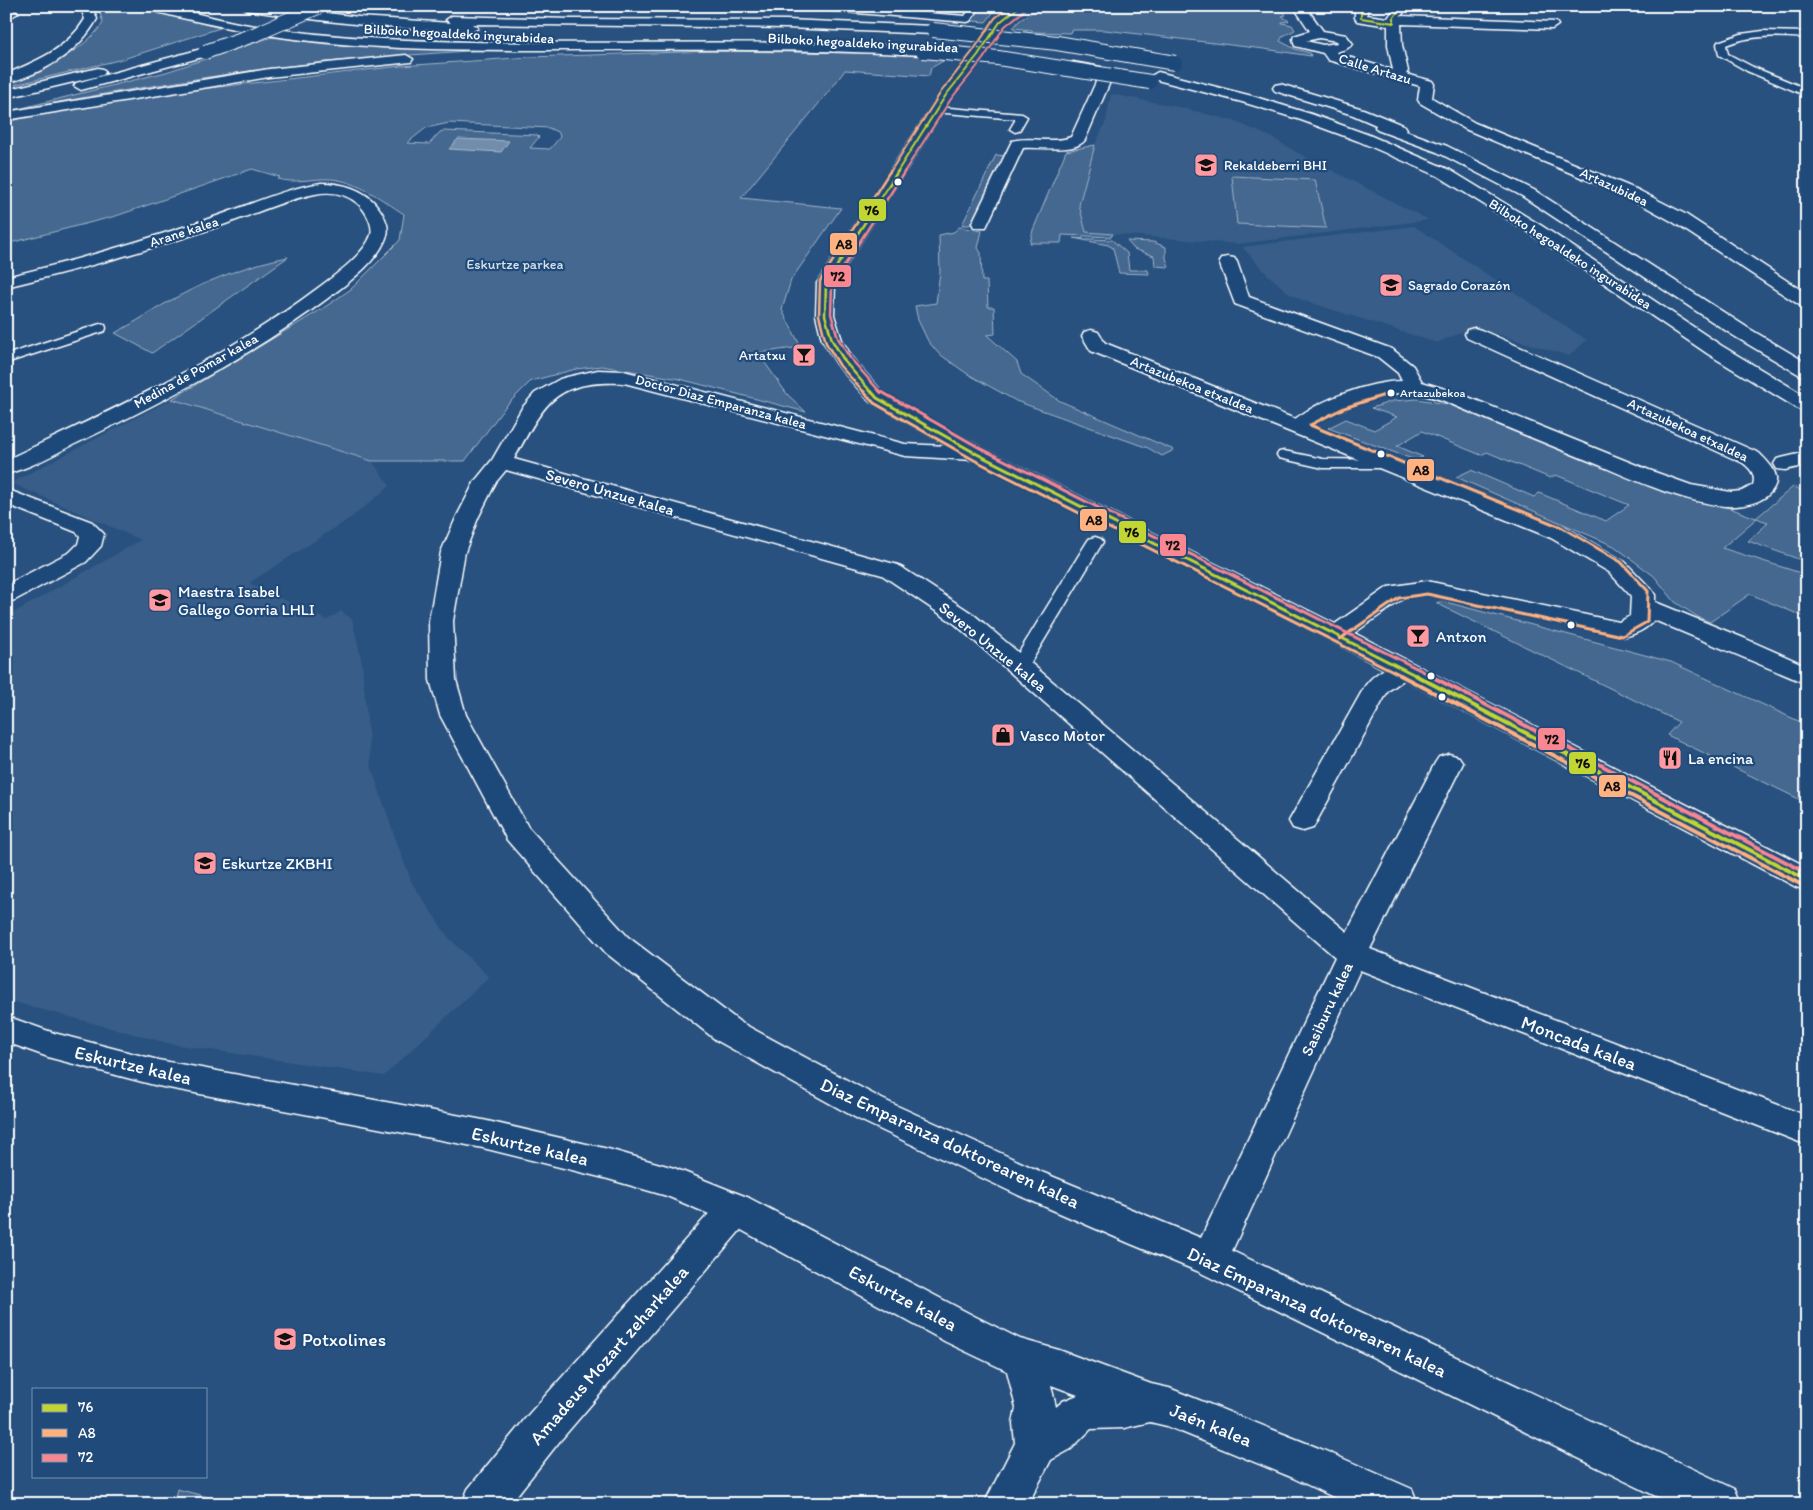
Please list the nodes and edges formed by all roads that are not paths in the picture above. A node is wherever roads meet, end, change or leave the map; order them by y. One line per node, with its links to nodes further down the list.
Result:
1 (86, 6): 27 (main road)
2 (149, 6): 21 (main road)
3 (194, 6): 20 (main road, Bilboko hegoaldeko ingurabidea)
4 (247, 6): 20 (main road, Bilboko hegoaldeko ingurabidea)
5 (290, 6): 31 (main road)
6 (301, 6): 20 (main road)
7 (320, 6): 32 (main road, bridge)
8 (808, 6): 9 (lane)
9 (977, 6)
10 (1020, 6): 23 (main road)
11 (1300, 6): 18 (main road)
12 (1361, 6): 16 (main road)
13 (1402, 6): 16 (main road)
14 (6, 10): 15 (main road)
15 (6, 16)
16 (1394, 21): 17 (main road); 26 (main road)
17 (1552, 24)
18 (1319, 34): 22 (main road); 22 (main road, Calle Artazu)
19 (1807, 35): 30 (lane)
20 (929, 40): 21 (main road); 24 (main road, Bilboko hegoaldeko ingurabidea); 48 (main road, Bilboko hegoaldeko ingurabidea, bridge)
21 (690, 45): 34 (main road)
22 (1327, 49): 26 (main road, Calle Artazu)
23 (978, 55): 33 (main road); 38 (main road)
24 (1172, 65): 25 (main road); 36 (main road, Bilboko hegoaldeko ingurabidea)
25 (1192, 67)
26 (1395, 75): 29 (main road, Calle Artazu)
27 (6, 79)
28 (1262, 83): 36 (main road)
29 (1427, 84): 41 (main road, Artazubidea)
30 (1807, 93)
31 (6, 94)
32 (6, 104)
33 (937, 110): 35 (lane); 50 (main road)
34 (6, 116)
35 (1016, 128)
36 (1442, 149): 46 (main road, Bilboko hegoaldeko ingurabidea)
37 (360, 198): 40 (main road, Arane kalea); 56 (main road, Medina de Pomar kalea)
38 (980, 223)
39 (1228, 262): 47 (main road)
40 (6, 282)
41 (1807, 302)
42 (100, 328): 45 (lane)
43 (1474, 334): 47 (main road, Artazubekoa etxaldea)
44 (1091, 336): 49 (main road, Artazubekoa etxaldea)
45 (6, 359)
46 (1807, 371)
47 (1415, 386): 49 (main road, Artazubekoa etxaldea)
48 (1807, 406)
49 (1298, 428): 54 (main road, Artazubekoa etxaldea)
50 (977, 454): 53 (main road, Doctor Diaz Emparanza kalea); 61 (main road)
51 (1284, 455): 54 (lane)
52 (1807, 458): 55 (main road)
53 (502, 462): 62 (main road, Severo Unzue kalea); 72 (main road, Diaz Emparanza doktorearen kalea)
54 (1390, 464): 60 (main road, Artazubekoa etxaldea)
55 (1785, 464)
56 (6, 468)
57 (6, 496): 59 (main road)
58 (1095, 542): 62 (lane)
59 (6, 594)
60 (1642, 606): 61 (main road); 64 (main road)
61 (1336, 634): 63 (main road)
62 (1019, 667): 68 (main road, Severo Unzue kalea)
63 (1403, 669): 66 (main road); 67 (main road)
64 (1807, 676)
65 (1449, 763): 68 (main road, Sasiburu kalea)
66 (1304, 821)
67 (1807, 880)
68 (1352, 954): 70 (main road, Moncada kalea); 72 (main road, Sasiburu kalea)
69 (6, 1029): 71 (main road, Eskurtze kalea)
70 (1807, 1131)
71 (736, 1209): 73 (main road, Eskurtze kalea); 76 (main road, Amadeus Mozart zeharkalea)
72 (1210, 1259): 79 (main road, Diaz Emparanza doktorearen kalea)
73 (1021, 1357): 74 (main road, Jaén kalea); 75 (main road)
74 (1151, 1403): 75 (main road); 78 (main road, Jaén kalea)
75 (1036, 1446): 77 (main road)
76 (484, 1504)
77 (1005, 1504)
78 (1397, 1504)
79 (1720, 1504)

